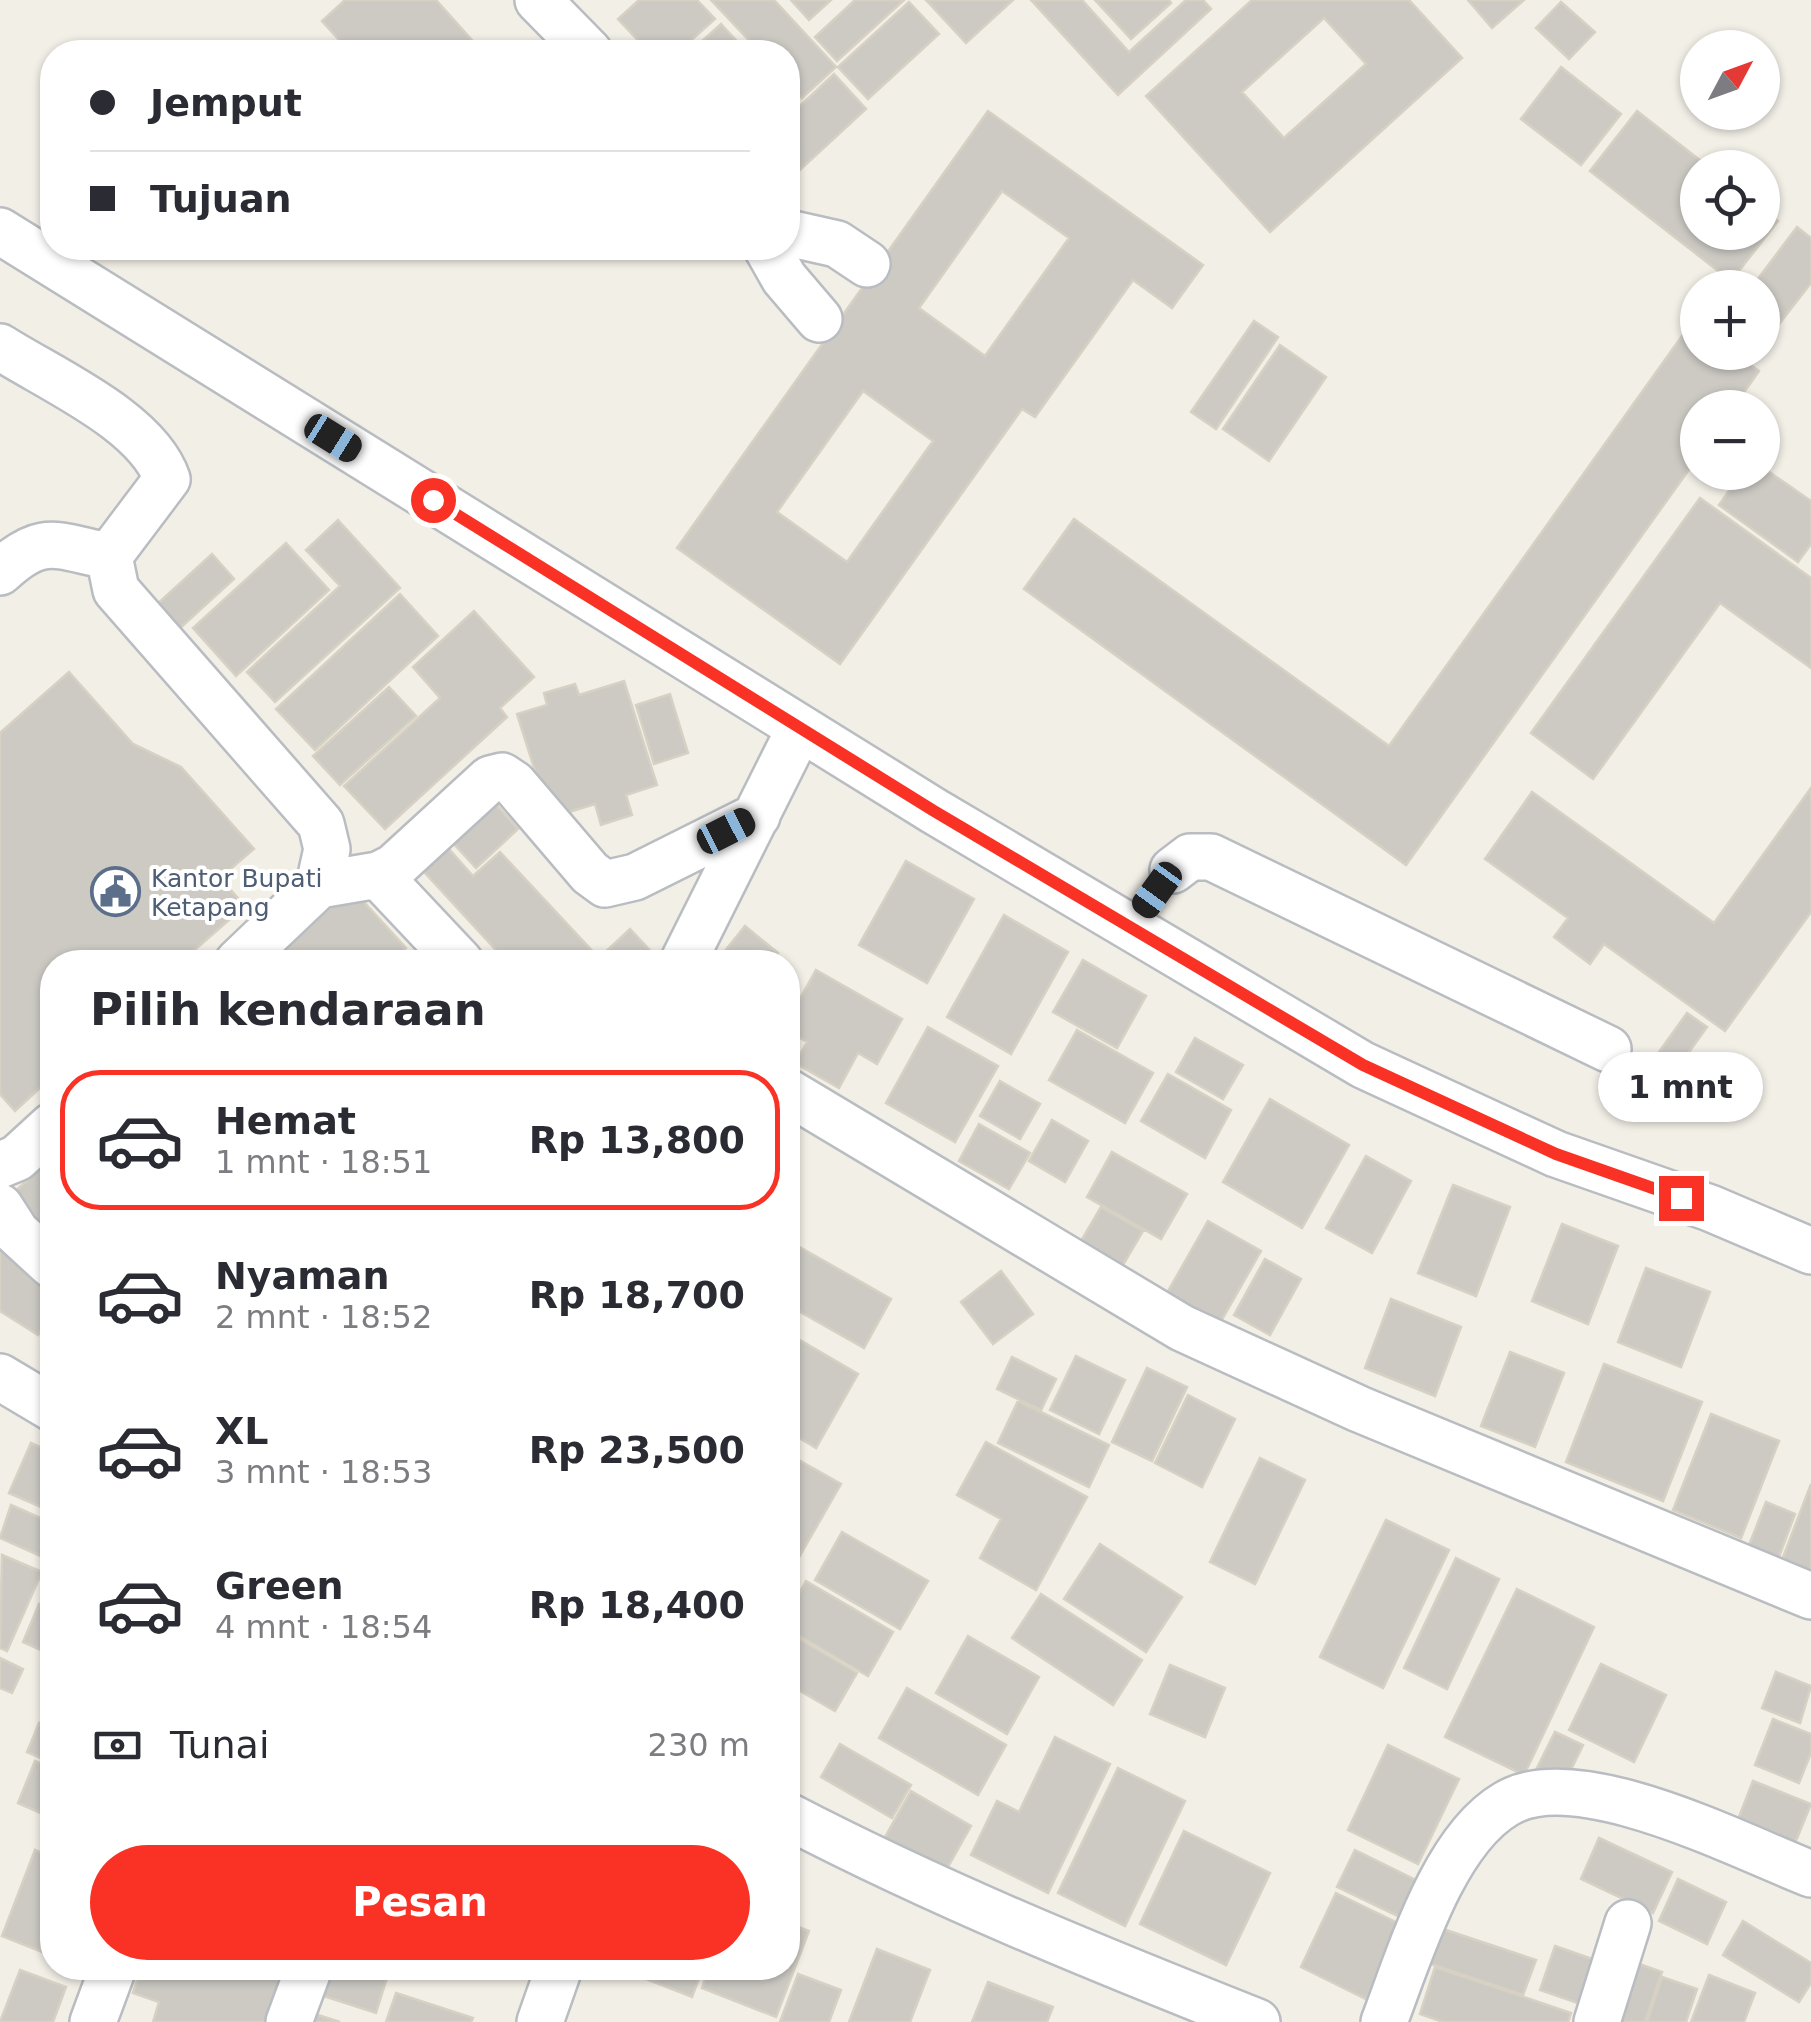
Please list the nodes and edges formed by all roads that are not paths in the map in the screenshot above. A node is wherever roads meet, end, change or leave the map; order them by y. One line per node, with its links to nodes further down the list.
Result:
1 (538, 0): 2 (street)
2 (577, 40)
3 (0, 231): 5 (street)
4 (800, 236): 8 (street)
5 (40, 256)
6 (47, 260): 13 (street)
7 (774, 260): 9 (street)
8 (867, 264)
9 (818, 318)
10 (0, 347): 11 (street)
11 (109, 556): 12 (street); 16 (street)
12 (0, 572)
13 (800, 728): 14 (street); 17 (street)
14 (756, 816): 15 (street); 20 (street)
15 (378, 875): 16 (street); 19 (street)
16 (319, 885): 18 (street)
17 (1130, 927): 21 (street); 26 (street)
18 (251, 950)
19 (449, 950)
20 (690, 950)
21 (1608, 1049)
22 (800, 1099): 30 (street)
23 (40, 1137): 24 (street)
24 (0, 1164)
25 (0, 1208): 27 (street)
26 (1805, 1235)
27 (40, 1254)
28 (0, 1377): 29 (street)
29 (40, 1401)
30 (1811, 1596)
31 (800, 1822): 40 (street)
32 (1811, 1874): 41 (street)
33 (1628, 1923): 42 (street)
34 (109, 1980): 37 (street)
35 (305, 1980): 38 (street)
36 (555, 1980): 39 (street)
37 (93, 2022)
38 (289, 2022)
39 (540, 2022)
40 (1257, 2022)
41 (1384, 2022)
42 (1596, 2022)

